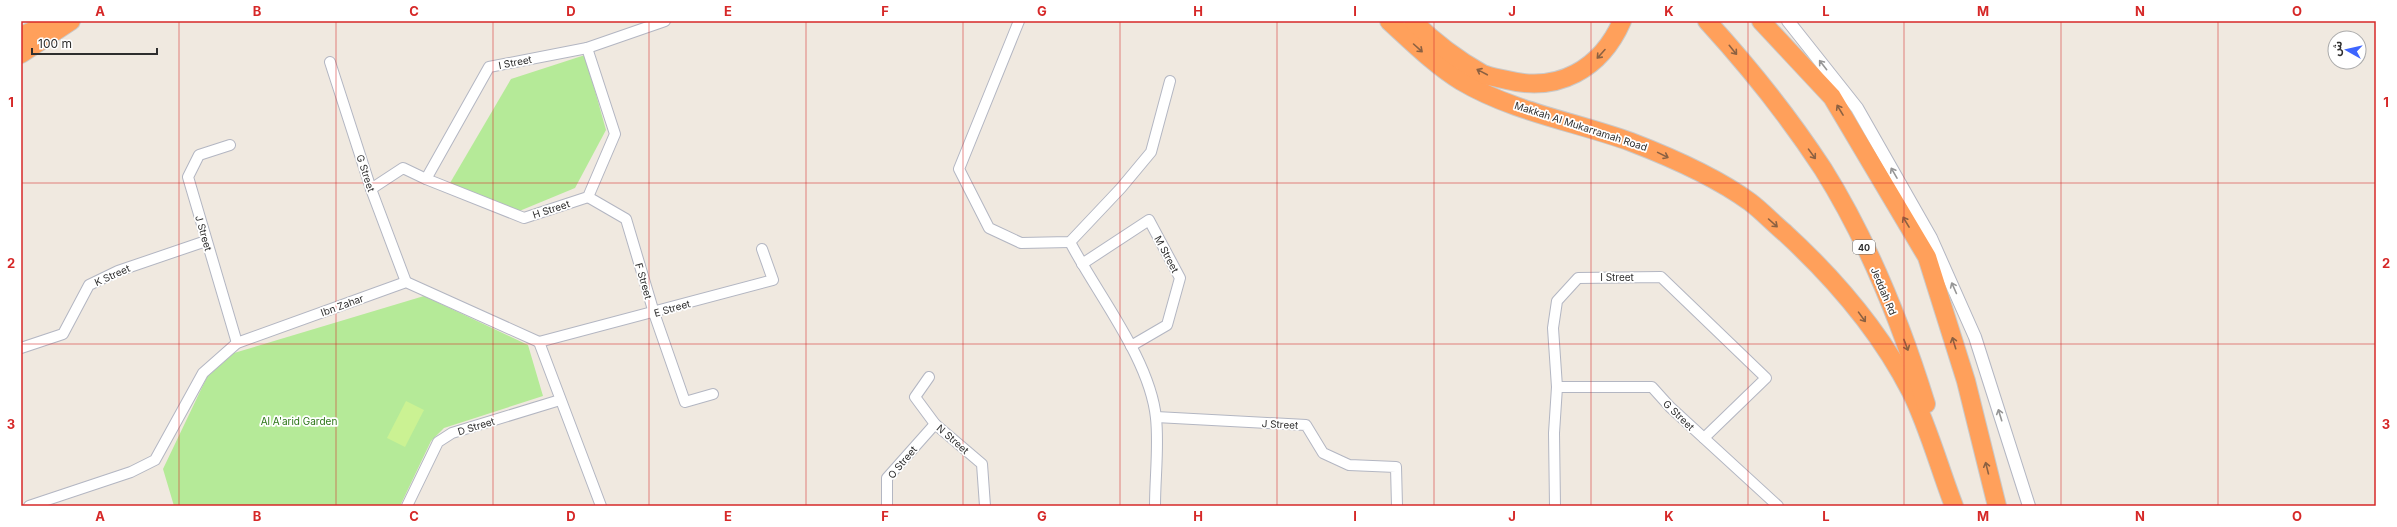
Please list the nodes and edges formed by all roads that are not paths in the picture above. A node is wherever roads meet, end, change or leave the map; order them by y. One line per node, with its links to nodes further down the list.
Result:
1 (55, 21): 11 (highway)
2 (71, 21): 13 (highway)
3 (665, 21): 12 (street, I Street)
4 (1019, 21): 21 (street)
5 (1389, 21): 47 (highway, Makkah Al Mukarramah Road, one-way to 47)
6 (1413, 21): 7 (highway, one-way to 6)
7 (1622, 21)
8 (1708, 21): 47 (highway, Jeddah Rd / 40, one-way to 47)
9 (1761, 21): 48 (highway, one-way to 9)
10 (1788, 21): 49 (street, one-way to 10)
11 (21, 36)
12 (588, 48): 17 (street, I Street); 19 (street)
13 (21, 54)
14 (330, 62): 18 (street, G Street)
15 (1170, 81): 21 (street)
16 (230, 144): 20 (street, J Street)
17 (426, 179): 18 (street, H Street); 19 (street, H Street)
18 (370, 189): 24 (street, G Street)
19 (588, 197): 25 (street, F Street)
20 (206, 241): 27 (street, J Street); 29 (street, K Street)
21 (1070, 242): 23 (street)
22 (762, 249): 25 (street, E Street)
23 (1082, 264): 28 (street); 28 (street, M Street)
24 (406, 282): 26 (street); 27 (street, Ibn Zahar)
25 (654, 313): 26 (street, E Street); 32 (street, F Street)
26 (539, 342): 33 (street)
27 (237, 343): 37 (street, Ibn Zahar)
28 (1131, 346): 34 (street)
29 (21, 348)
30 (929, 377): 35 (street, N Street)
31 (1557, 387): 36 (street, G Street); 36 (street, I Street); 45 (street, I Street)
32 (713, 394)
33 (560, 400): 39 (street, D Street); 40 (street)
34 (1156, 418): 43 (street); 44 (street, J Street)
35 (935, 424): 41 (street, O Street); 42 (street, N Street)
36 (1704, 438): 46 (street, G Street)
37 (64, 501): 38 (street, Ibn Zahar)
38 (29, 506)
39 (407, 506)
40 (601, 506)
41 (887, 506)
42 (984, 506)
43 (1155, 506)
44 (1397, 506)
45 (1555, 506)
46 (1778, 506)
47 (1955, 506)
48 (1997, 506)
49 (2029, 506)

